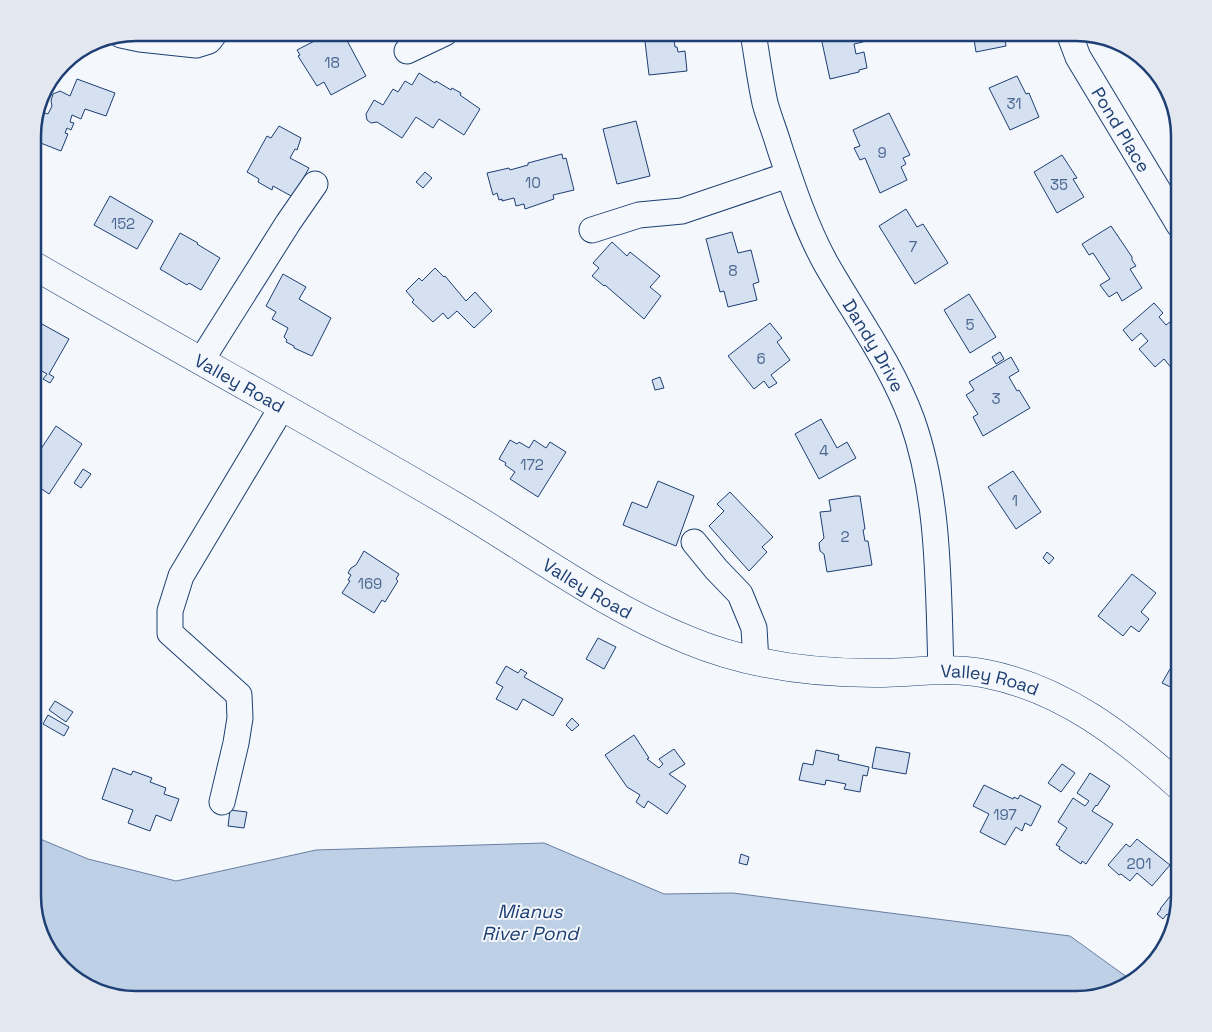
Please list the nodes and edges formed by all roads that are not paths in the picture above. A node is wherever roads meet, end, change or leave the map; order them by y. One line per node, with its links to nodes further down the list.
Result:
1 (159, 41): 2 (street)
2 (208, 41)
3 (427, 41): 6 (street)
4 (755, 41): 7 (street, Dandy Drive)
5 (1072, 41): 9 (street, Pond Place)
6 (407, 51)
7 (788, 175): 10 (street); 16 (street, Dandy Drive)
8 (315, 184): 12 (street)
9 (1171, 210)
10 (592, 230)
11 (41, 270): 12 (main road, Valley Road)
12 (201, 360): 13 (main road, Valley Road)
13 (282, 407): 15 (main road, Valley Road); 18 (street)
14 (694, 542): 15 (street)
15 (756, 662): 16 (main road, Valley Road)
16 (941, 670): 17 (main road, Valley Road)
17 (1171, 778)
18 (222, 802)

